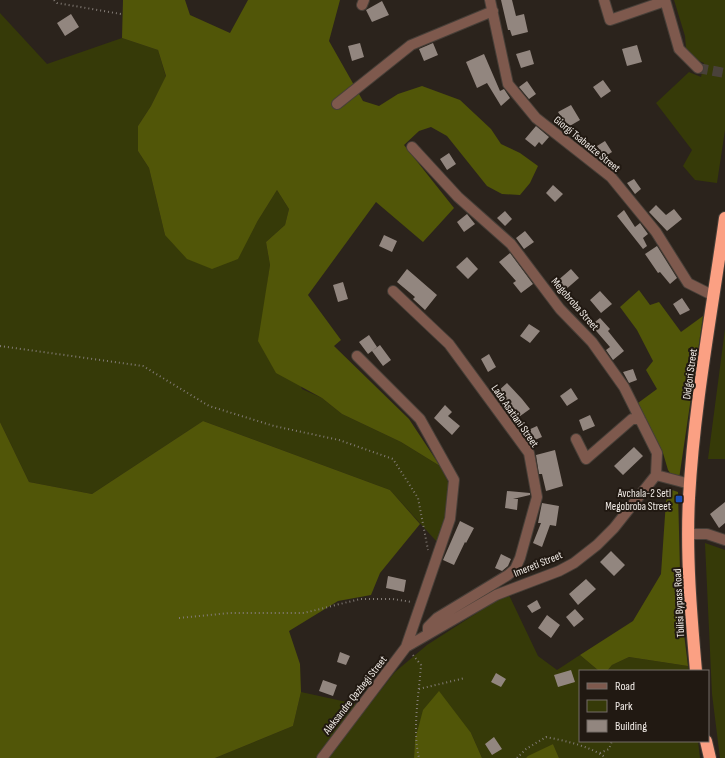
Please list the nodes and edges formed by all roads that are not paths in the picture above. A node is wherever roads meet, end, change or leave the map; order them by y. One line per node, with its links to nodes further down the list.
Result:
1 (490, 0): 4 (street, Giorgi Tsabadze Street)
2 (604, 0): 3 (street)
3 (665, 0): 5 (street)
4 (493, 11): 6 (street); 10 (street, Giorgi Tsabadze Street)
5 (698, 68)
6 (337, 104)
7 (412, 147): 12 (street, Megobroba Street)
8 (725, 218): 10 (highway, Didgori Street)
9 (393, 291): 18 (street, Lado Asatiani Street)
10 (714, 296): 15 (highway, Didgori Street)
11 (357, 356): 19 (street)
12 (640, 419): 13 (street); 14 (street, Megobroba Street)
13 (576, 439)
14 (656, 475): 15 (street); 18 (street, Imereti Street)
15 (690, 484): 16 (highway, Didgori Street)
16 (689, 534): 17 (street); 20 (highway, Tbilisi Bypass Road)
17 (725, 540)
18 (428, 634): 19 (street, Imereti Street)
19 (406, 647): 22 (street, Aleksandre Qazbegi Street)
20 (696, 670)
21 (706, 742): 23 (highway)
22 (322, 758)
23 (710, 758)

